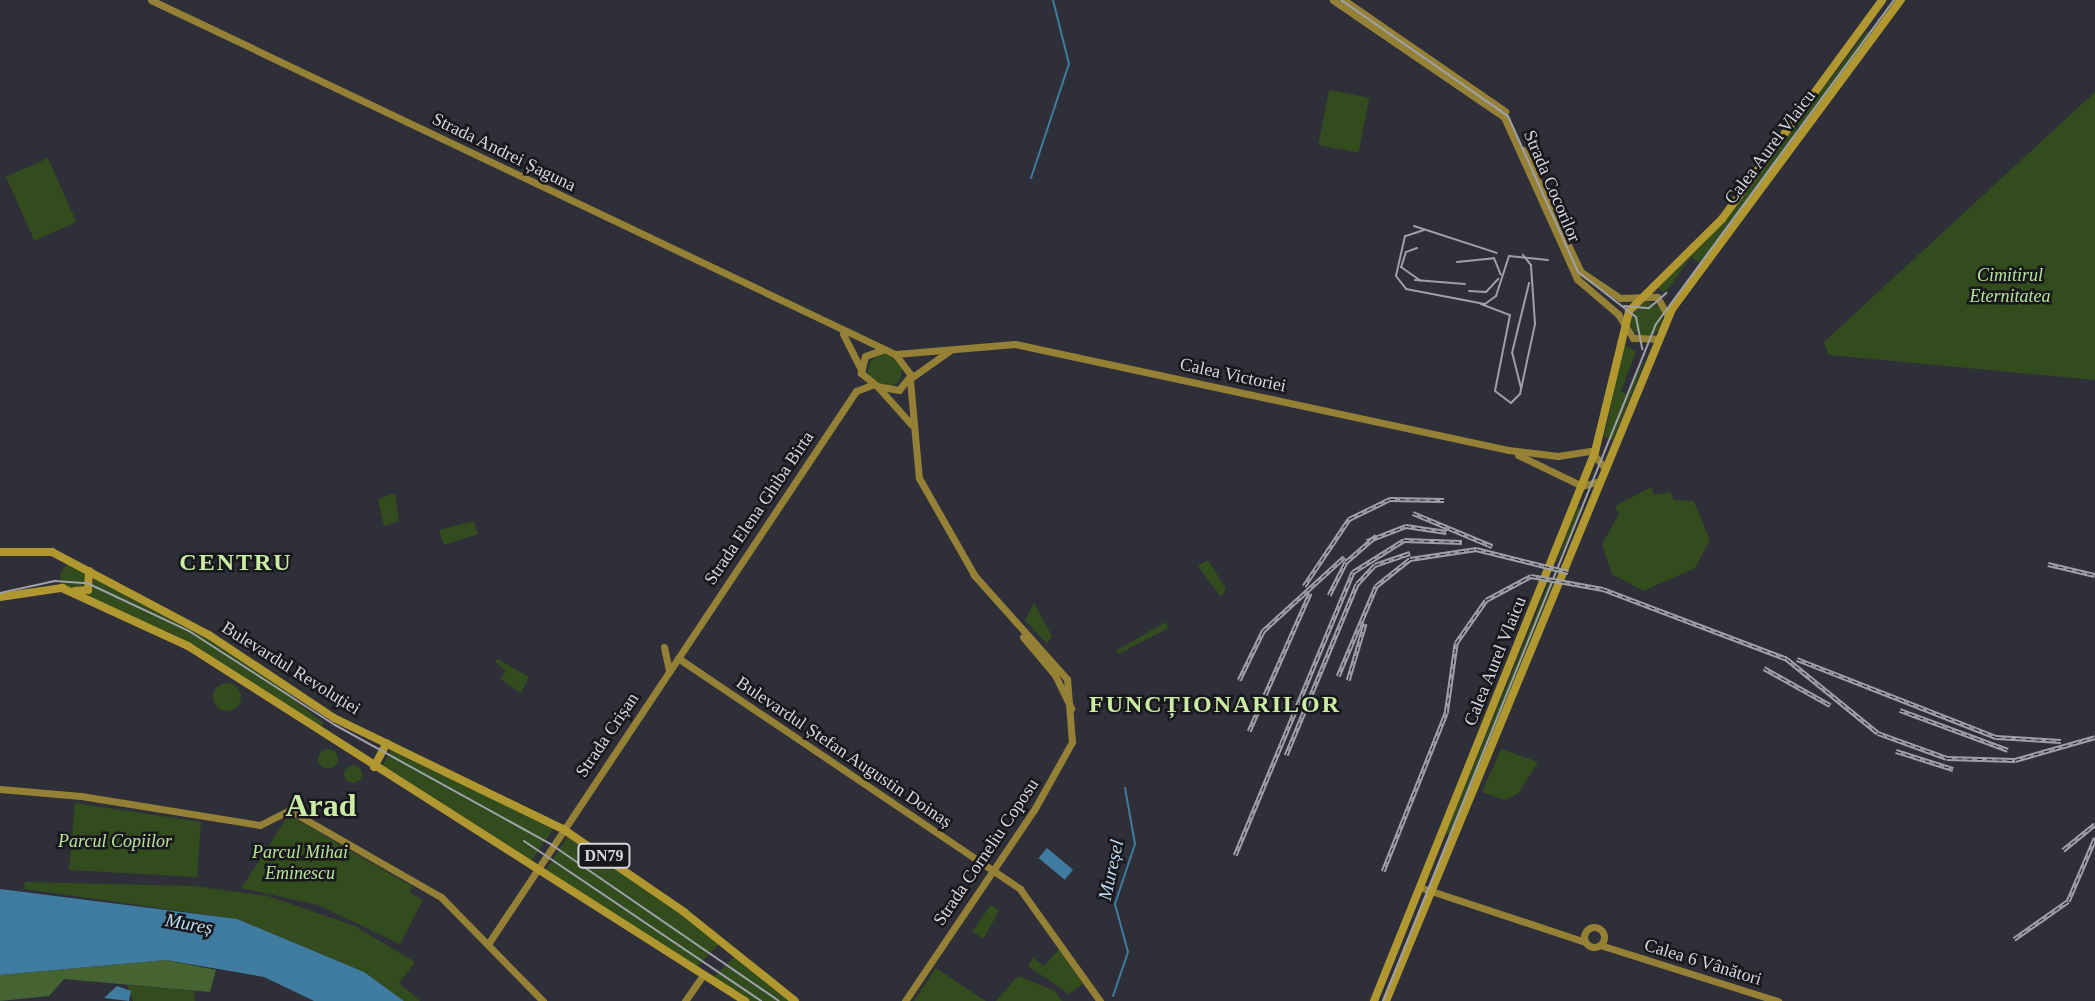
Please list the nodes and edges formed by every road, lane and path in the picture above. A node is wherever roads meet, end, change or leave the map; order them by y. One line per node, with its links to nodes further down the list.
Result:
1 (151, 0): 9 (main road, Strada Andrei Șaguna)
2 (1333, 0): 8 (main road, Strada Cocorilor)
3 (1344, 0): 6 (main road, Strada Cocorilor)
4 (1882, 0): 6 (main road, Calea Aurel Vlaicu)
5 (1900, 0): 7 (main road, Calea Aurel Vlaicu)
6 (1640, 296): 7 (main road); 8 (main road, Calea Aurel Vlaicu)
7 (1668, 316): 10 (main road, Calea Aurel Vlaicu)
8 (1625, 327): 10 (main road); 19 (main road, Calea Aurel Vlaicu)
9 (843, 334): 11 (main road, Strada Andrei Șaguna); 14 (main road)
10 (1658, 339): 20 (main road, Calea Aurel Vlaicu)
11 (882, 350): 13 (main road); 14 (main road)
12 (950, 350): 13 (main road, Calea Victoriei); 15 (main road); 18 (main road, Calea Victoriei)
13 (895, 355): 15 (main road)
14 (860, 369): 16 (main road)
15 (910, 379): 16 (main road); 17 (main road)
16 (875, 385): 17 (main road); 28 (main road, Strada Elena Ghiba Birta)
17 (911, 425): 37 (main road, Strada Corneliu Coposu)
18 (1511, 452): 19 (main road, Calea Victoriei); 22 (main road, Calea Victoriei)
19 (1595, 453): 20 (main road); 22 (main road, Calea Aurel Vlaicu)
20 (1605, 468): 21 (main road, Calea Aurel Vlaicu)
21 (1599, 481): 22 (main road); 39 (main road, Calea Aurel Vlaicu)
22 (1581, 486): 38 (main road, Calea Aurel Vlaicu)
23 (0, 552): 24 (main road, Bulevardul Revoluției / DN79)
24 (89, 571): 25 (main road); 30 (main road, Bulevardul Revoluției / DN79)
25 (62, 588): 26 (main road); 31 (main road, Bulevardul Revoluției / DN79)
26 (0, 597)
27 (664, 647): 29 (main road)
28 (678, 658): 29 (main road, Strada Crișan); 37 (main road, Bulevardul Ștefan Augustin Doinaș)
29 (669, 672): 35 (main road, Strada Crișan)
30 (339, 720): 31 (main road); 32 (main road, Bulevardul Revoluției / DN79)
31 (328, 736): 33 (main road, Bulevardul Revoluției / DN79)
32 (387, 743): 33 (main road); 35 (main road, Bulevardul Revoluției / DN79)
33 (374, 767): 36 (main road, Bulevardul Revoluției / DN79)
34 (0, 789): 44 (main road)
35 (563, 829): 36 (main road, DN79); 51 (main road, Bulevardul Revoluției / DN79)
36 (536, 870): 44 (main road); 47 (main road, Bulevardul Revoluției / DN79)
37 (994, 870): 52 (main road, Strada Corneliu Coposu); 53 (main road, Bulevardul Ștefan Augustin Doinaș)
38 (1419, 887): 39 (main road); 54 (main road, Calea Aurel Vlaicu)
39 (1431, 891): 41 (main road); 55 (main road, Calea Aurel Vlaicu)
40 (1585, 931): 41 (main road); 42 (main road); 43 (main road)
41 (1564, 935): 43 (main road)
42 (1604, 937): 45 (main road); 46 (main road, Calea 6 Vânători)
43 (1585, 942): 45 (main road, Calea 6 Vânători)
44 (488, 944): 48 (main road)
45 (1600, 945): 46 (main road, Calea 6 Vânători)
46 (1620, 953): 56 (main road, Calea 6 Vânători)
47 (704, 975): 49 (main road); 50 (main road, Bulevardul Revoluției / DN79)
48 (543, 1001)
49 (685, 1001)
50 (745, 1001)
51 (795, 1001)
52 (905, 1001)
53 (1100, 1001)
54 (1374, 1001)
55 (1386, 1001)
56 (1778, 1001)

